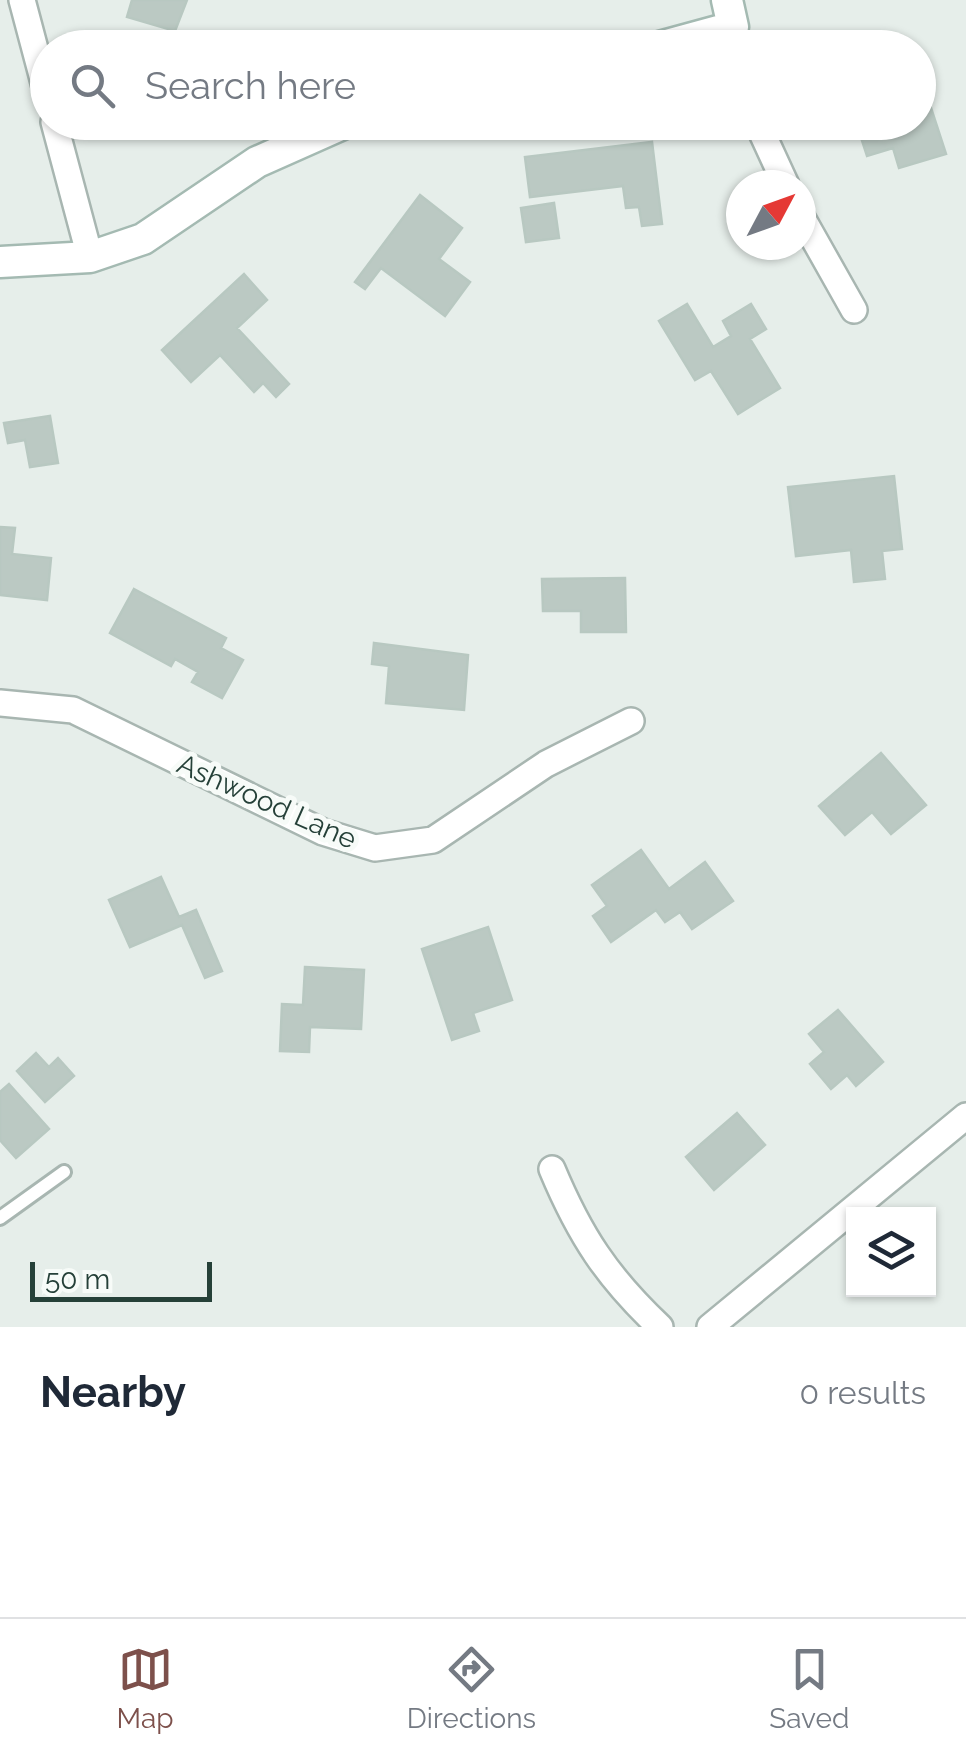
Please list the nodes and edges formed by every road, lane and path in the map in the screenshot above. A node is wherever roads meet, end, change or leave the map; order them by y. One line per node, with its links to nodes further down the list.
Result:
1 (22, 0): 2 (street)
2 (30, 30)
3 (59, 140): 8 (street)
4 (307, 140): 8 (street)
5 (766, 140): 6 (street)
6 (779, 170)
7 (816, 243): 10 (street)
8 (90, 257): 9 (street)
9 (0, 262)
10 (854, 310)
11 (0, 703): 12 (street, Ashwood Lane)
12 (631, 721)
13 (966, 1116): 18 (street)
14 (552, 1169): 17 (street)
15 (64, 1172): 16 (lane)
16 (0, 1218)
17 (660, 1327)
18 (710, 1327)

